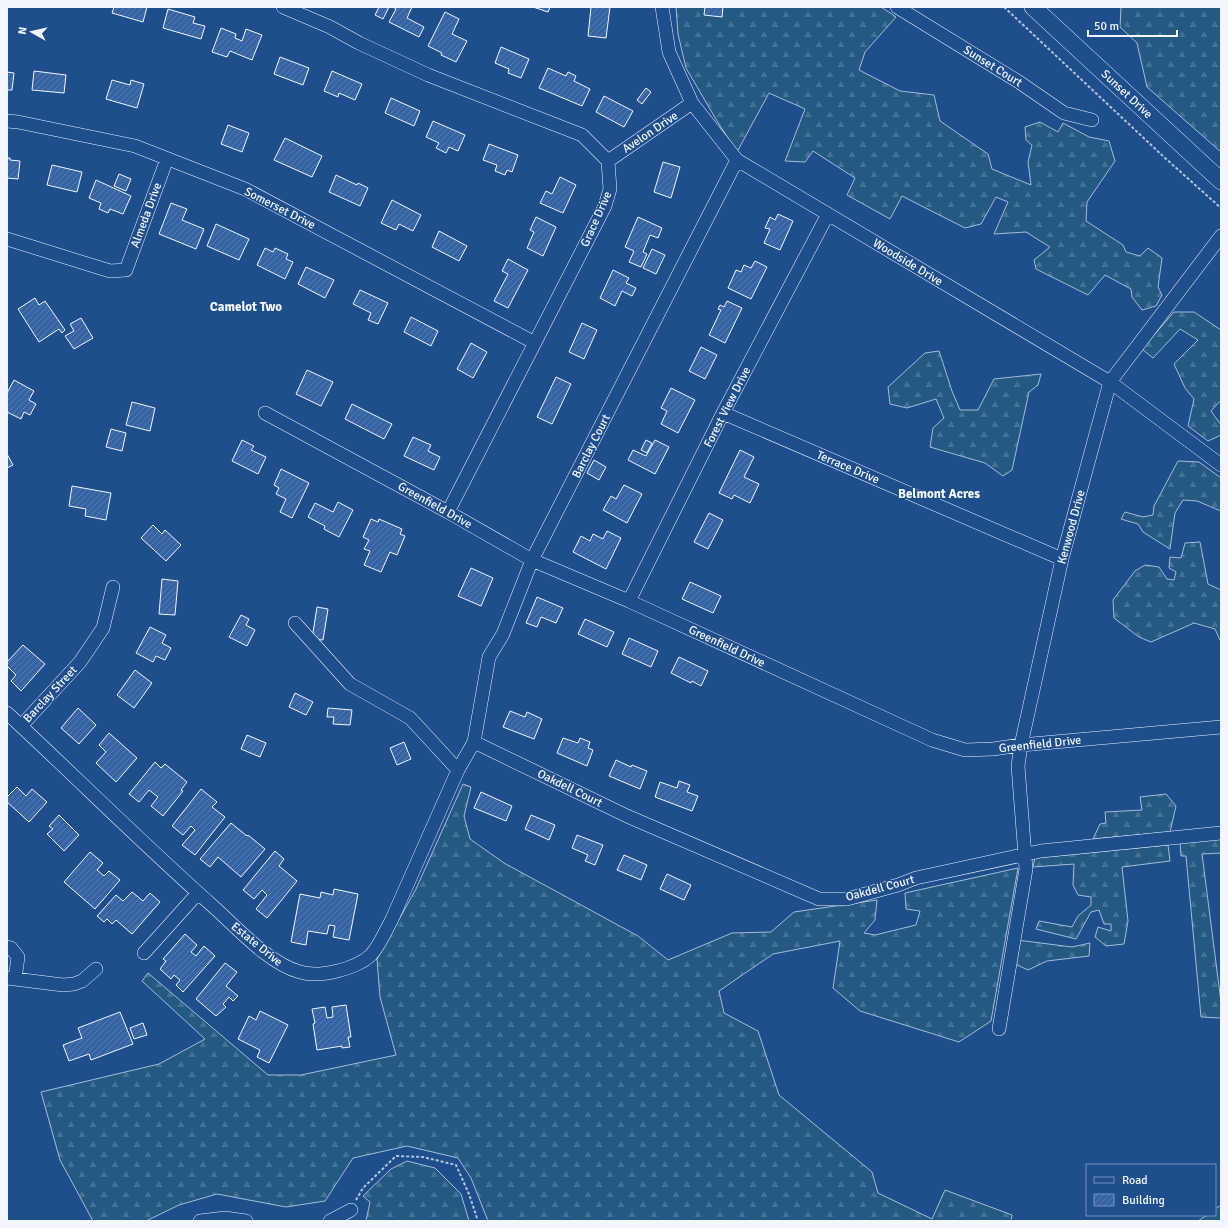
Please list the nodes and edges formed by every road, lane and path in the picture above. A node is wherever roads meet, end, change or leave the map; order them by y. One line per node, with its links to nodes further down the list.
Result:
1 (283, 7): 11 (street)
2 (662, 7): 6 (street, Woodside Drive)
3 (897, 7): 7 (street, Sunset Court)
4 (1004, 7): 13 (path)
5 (1033, 7): 12 (main road, Sunset Drive)
6 (692, 103): 10 (street, Woodside Drive); 11 (street, Avelon Drive)
7 (1092, 120)
8 (7, 122): 9 (street, Somerset Drive)
9 (167, 159): 16 (street, Almeda Drive); 17 (street, Somerset Drive)
10 (737, 160): 14 (street, Woodside Drive); 24 (street, Barclay Court)
11 (608, 161): 17 (street, Grace Drive)
12 (1221, 181)
13 (1221, 208)
14 (828, 214): 18 (street, Woodside Drive); 20 (street, Forest View Drive)
15 (1221, 236): 18 (street, Kenwood Drive)
16 (7, 239)
17 (535, 343): 22 (street, Grace Drive)
18 (1110, 382): 21 (street, Woodside Drive); 23 (street, Kenwood Drive)
19 (265, 413): 22 (street, Greenfield Drive)
20 (723, 413): 23 (street, Terrace Drive); 26 (street, Forest View Drive)
21 (1221, 465)
22 (448, 512): 24 (street, Greenfield Drive)
23 (1062, 559): 32 (street, Kenwood Drive)
24 (532, 560): 26 (street, Greenfield Drive); 31 (street, Barclay Court)
25 (114, 587): 29 (street, Barclay Street)
26 (629, 601): 32 (street, Greenfield Drive)
27 (295, 623): 33 (street)
28 (7, 713): 29 (street, Estate Drive)
29 (21, 726): 36 (street, Estate Drive)
30 (1221, 727): 32 (street, Greenfield Drive)
31 (474, 742): 33 (street, Estate Drive); 35 (street, Oakdell Court)
32 (1021, 745): 35 (street, Kenwood Drive)
33 (458, 770): 36 (street, Estate Drive)
34 (1221, 833): 35 (street, Oakdell Court)
35 (1025, 854): 41 (street, Kenwood Drive)
36 (198, 893): 38 (street)
37 (7, 947): 40 (street)
38 (144, 953)
39 (96, 969): 40 (street)
40 (11, 979)
41 (999, 1029)
42 (351, 1210): 45 (street); 46 (path)
43 (200, 1221): 44 (street)
44 (246, 1221)
45 (330, 1221)
46 (478, 1221)

